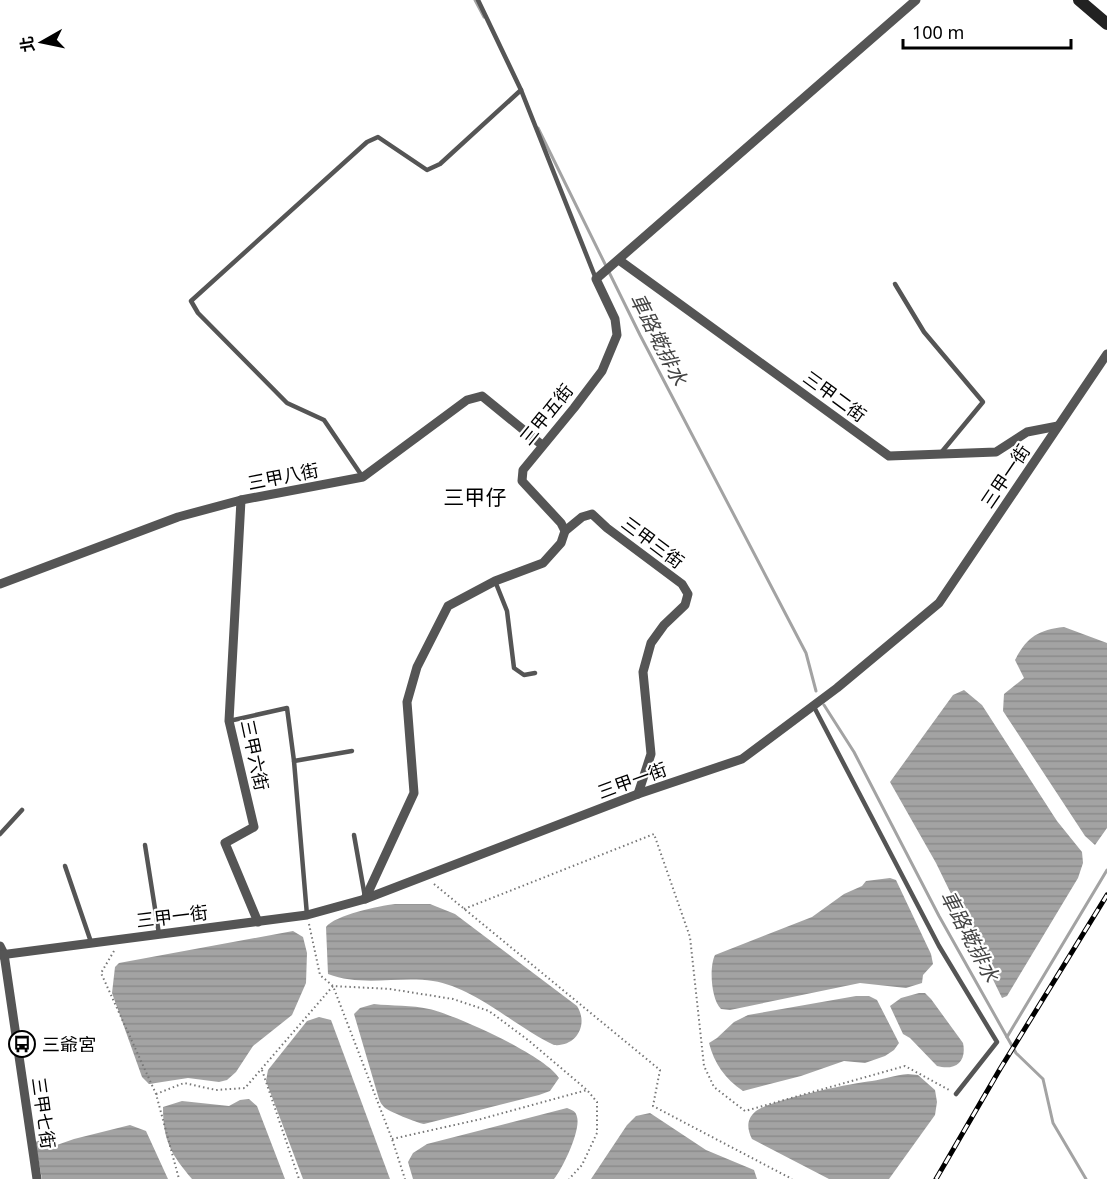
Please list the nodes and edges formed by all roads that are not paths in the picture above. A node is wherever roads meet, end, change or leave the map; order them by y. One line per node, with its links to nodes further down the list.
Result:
1 (478, 0): 5 (lane)
2 (916, 0): 6 (street)
3 (1079, 0): 4 (main road)
4 (1107, 24)
5 (521, 90): 7 (lane); 13 (lane)
6 (619, 260): 7 (street); 12 (street, 三甲二街)
7 (596, 279): 11 (street, 三甲五街)
8 (895, 284): 12 (lane)
9 (1107, 354): 10 (street, 三甲一街)
10 (1058, 426): 12 (street, 三甲二街); 19 (street, 三甲一街)
11 (542, 445): 13 (street, 三甲八街); 15 (street, 三甲五街)
12 (940, 454)
13 (363, 477): 14 (street, 三甲八街)
14 (241, 500): 17 (street, 三甲八街); 20 (street, 三甲六街)
15 (565, 531): 16 (street); 23 (street, 三甲三街)
16 (495, 581): 18 (lane); 29 (street)
17 (0, 584)
18 (535, 673)
19 (813, 705): 23 (street, 三甲一街); 35 (lane)
20 (229, 721): 22 (lane); 31 (street, 三甲六街)
21 (352, 751): 22 (lane)
22 (294, 760): 30 (lane)
23 (638, 794): 29 (street, 三甲一街)
24 (21, 810): 25 (lane)
25 (0, 834)
26 (354, 835): 29 (lane)
27 (145, 845): 32 (lane)
28 (65, 866): 33 (lane)
29 (365, 899): 30 (street, 三甲一街)
30 (307, 915): 31 (street, 三甲一街)
31 (258, 922): 32 (street, 三甲一街)
32 (159, 934): 33 (street, 三甲一街)
33 (91, 942): 34 (street, 三甲一街)
34 (1, 952): 36 (street, 三甲七街)
35 (956, 1094)
36 (37, 1179)

